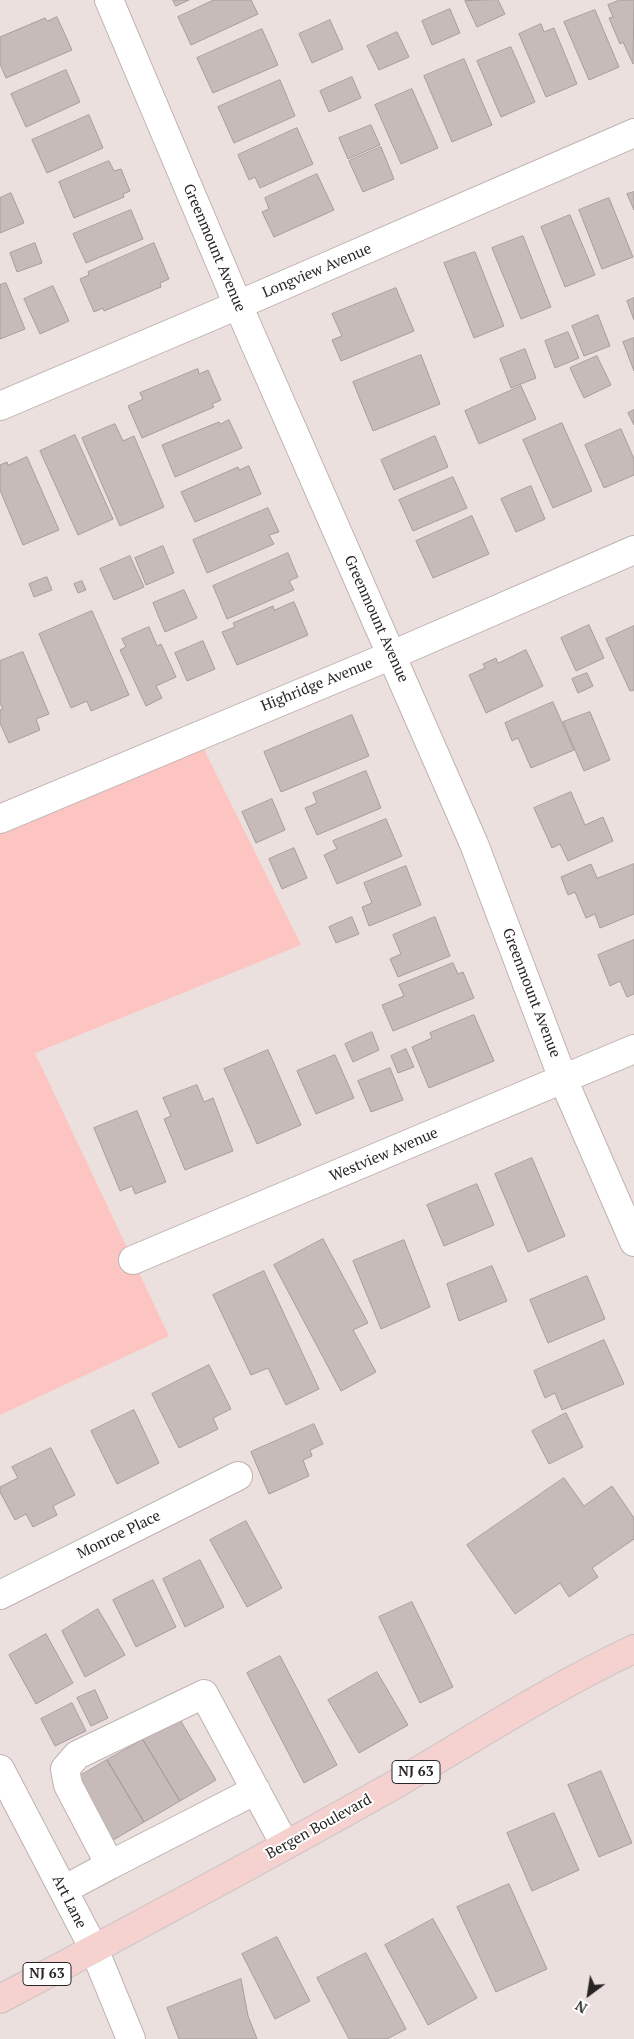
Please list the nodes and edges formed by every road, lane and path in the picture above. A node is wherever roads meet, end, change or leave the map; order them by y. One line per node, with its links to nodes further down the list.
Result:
1 (109, 0): 3 (street, Greenmount Avenue)
2 (634, 133): 3 (street, Longview Avenue)
3 (238, 305): 4 (street, Longview Avenue); 6 (street, Greenmount Avenue)
4 (0, 406)
5 (634, 550): 6 (street, Highridge Avenue)
6 (392, 655): 7 (street, Highridge Avenue); 9 (street, Greenmount Avenue)
7 (0, 819)
8 (634, 1049): 9 (street, Westview Avenue)
9 (563, 1079): 10 (street, Greenmount Avenue); 11 (street, Westview Avenue)
10 (634, 1242)
11 (133, 1260)
12 (238, 1476): 13 (street, Monroe Place)
13 (0, 1595)
14 (634, 1649): 17 (main road, Bergen Boulevard / NJ 63)
15 (0, 1768): 19 (street, Art Lane)
16 (256, 1790): 17 (street); 18 (street); 18 (street)
17 (285, 1845): 20 (main road, Bergen Boulevard / NJ 63)
18 (110, 1865): 19 (street)
19 (63, 1890): 20 (street, Art Lane)
20 (94, 1949): 21 (main road, Bergen Boulevard / NJ 63); 22 (street, Art Lane)
21 (0, 1999)
22 (131, 2039)

